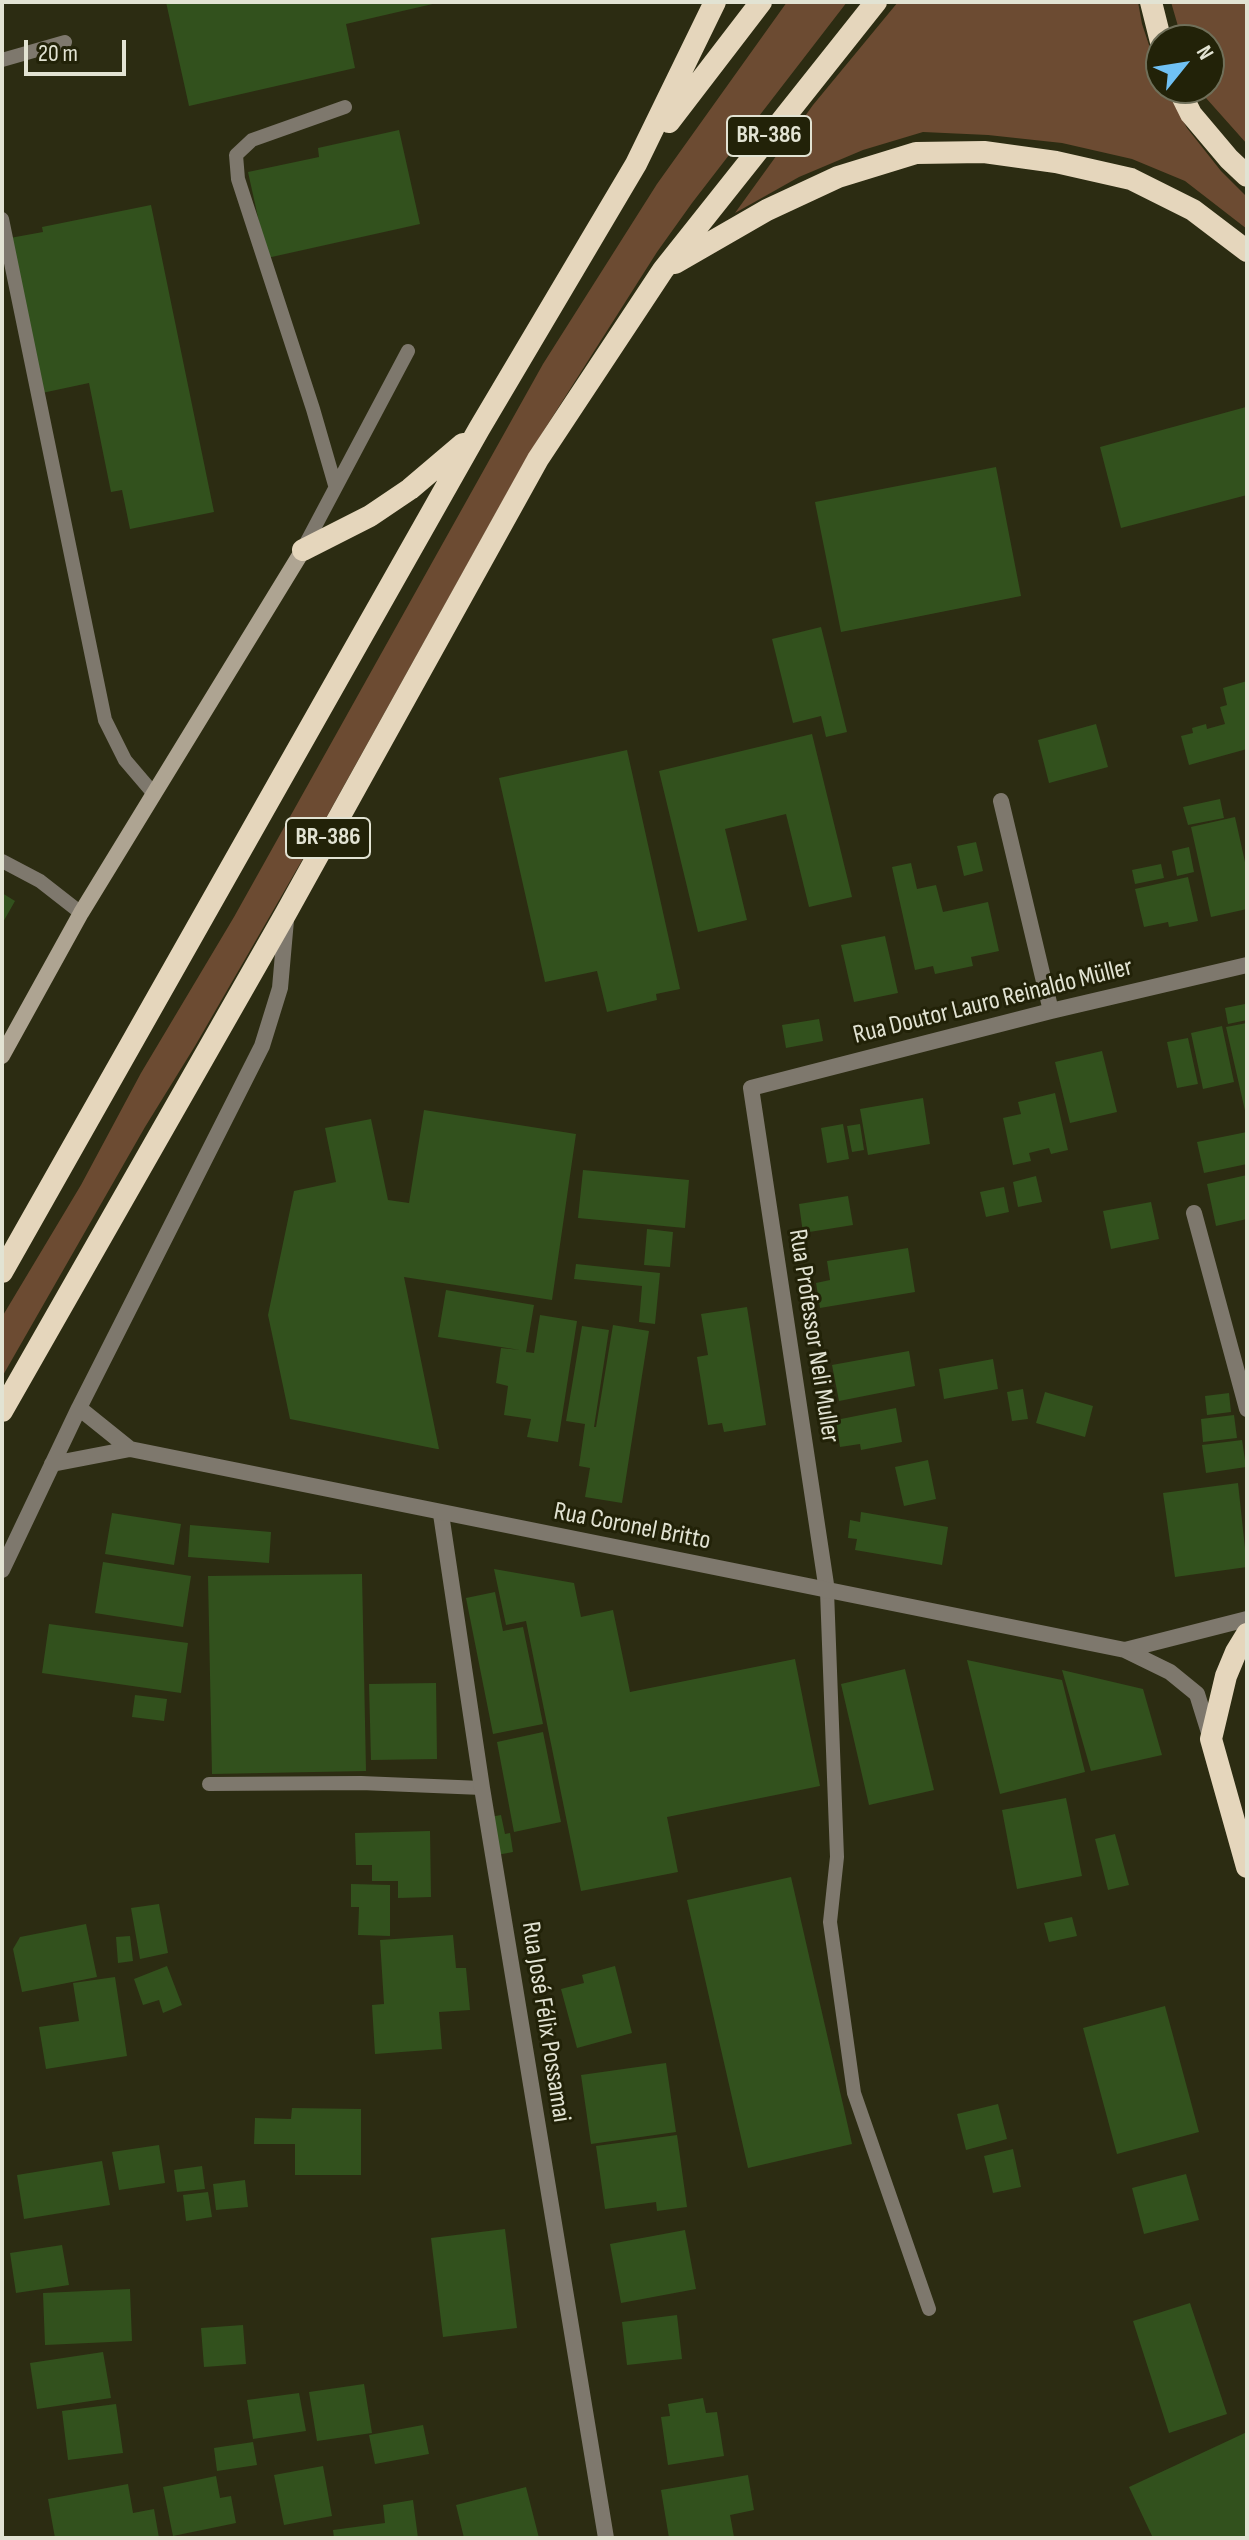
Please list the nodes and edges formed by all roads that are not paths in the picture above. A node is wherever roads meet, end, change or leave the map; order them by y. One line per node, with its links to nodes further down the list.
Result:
1 (715, 2): 10 (highway)
2 (761, 2): 10 (highway, BR-386)
3 (876, 2): 14 (highway, BR-386)
4 (1151, 2): 5 (highway)
5 (1156, 24)
6 (65, 42): 7 (lane)
7 (2, 60)
8 (1186, 104): 11 (highway)
9 (345, 107): 17 (lane)
10 (636, 164): 16 (highway, BR-386)
11 (1247, 176)
12 (2, 219): 19 (lane)
13 (1247, 251): 14 (highway)
14 (663, 270): 23 (highway, BR-386)
15 (408, 351): 17 (lane)
16 (479, 429): 18 (highway); 29 (highway, BR-386)
17 (335, 485): 18 (lane)
18 (303, 550): 19 (main road)
19 (154, 794): 22 (main road)
20 (1001, 801): 25 (street)
21 (2, 861): 22 (lane)
22 (81, 913): 26 (main road)
23 (286, 913): 30 (street); 32 (highway, BR-386)
24 (1247, 965): 25 (street, Rua Doutor Lauro Reinaldo Müller)
25 (1051, 1011): 27 (street, Rua Doutor Lauro Reinaldo Müller)
26 (2, 1056)
27 (751, 1088): 37 (street, Rua Professor Neli Muller)
28 (1194, 1213): 31 (street)
29 (2, 1272)
30 (79, 1408): 33 (street, Rua Coronel Britto); 34 (street)
31 (1247, 1409)
32 (2, 1411)
33 (130, 1449): 34 (street, Rua Coronel Britto); 35 (street, Rua Coronel Britto)
34 (52, 1464): 36 (street)
35 (441, 1514): 37 (street, Rua Coronel Britto); 43 (street, Rua José Félix Possamai)
36 (2, 1570)
37 (827, 1591): 40 (street, Rua Coronel Britto); 45 (lane)
38 (1247, 1619): 40 (street)
39 (1247, 1634): 41 (highway)
40 (1125, 1650): 41 (street)
41 (1211, 1739): 44 (highway)
42 (209, 1784): 43 (lane)
43 (482, 1788): 46 (street, Rua José Félix Possamai)
44 (1247, 1867)
45 (929, 2309)
46 (606, 2538)

